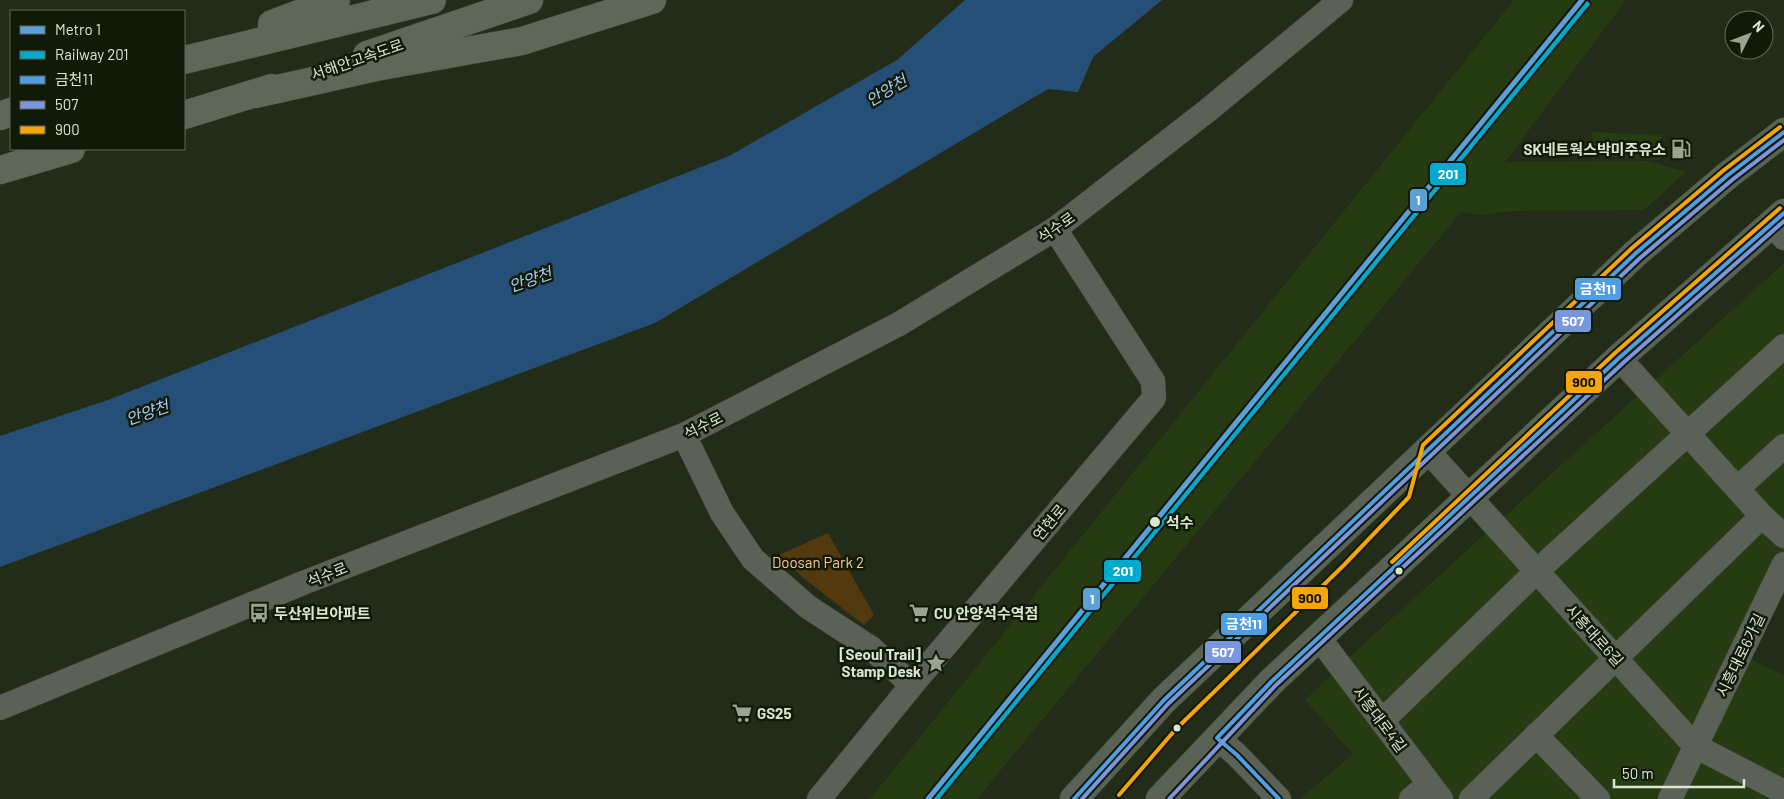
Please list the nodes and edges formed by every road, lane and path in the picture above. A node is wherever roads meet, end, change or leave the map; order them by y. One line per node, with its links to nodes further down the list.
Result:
1 (336, 0): 6 (highway)
2 (432, 0): 7 (highway)
3 (652, 0): 8 (highway)
4 (519, 3): 8 (highway, 서해안고속도로)
5 (1337, 4): 14 (street, 석수로)
6 (185, 56)
7 (185, 60)
8 (255, 94): 9 (highway, 서해안고속도로)
9 (185, 115)
10 (1784, 132): 20 (main road)
11 (68, 150): 12 (highway)
12 (0, 170)
13 (1780, 224): 16 (main road)
14 (1055, 229): 18 (street, 석수로); 29 (street, 연현로)
15 (1784, 346): 17 (street)
16 (1619, 358): 17 (street); 22 (main road)
17 (1688, 434): 21 (street); 26 (street)
18 (684, 435): 29 (street); 30 (street, 석수로)
19 (1784, 446): 21 (street)
20 (1427, 450): 22 (street, 시흥대로6길); 38 (main road)
21 (1738, 488): 23 (street)
22 (1470, 497): 26 (street, 시흥대로6길); 27 (main road)
23 (1762, 516): 24 (street); 28 (street)
24 (1784, 536)
25 (1784, 564): 34 (street, 시흥대로6가길)
26 (1537, 571): 28 (street, 시흥대로6길); 31 (street)
27 (1319, 638): 31 (street, 시흥대로4길); 33 (main road)
28 (1616, 658): 32 (street); 34 (street, 시흥대로6길)
29 (912, 685): 37 (street, 연현로)
30 (0, 708)
31 (1382, 721): 35 (street, 시흥대로4길)
32 (1536, 735): 42 (street); 43 (street)
33 (1216, 738): 39 (main road); 40 (street)
34 (1695, 746): 36 (street, 시흥대로6길); 44 (street, 시흥대로6가길)
35 (1435, 791): 41 (street)
36 (1784, 792)
37 (819, 799)
38 (1074, 799)
39 (1160, 799)
40 (1279, 799)
41 (1411, 799)
42 (1471, 799)
43 (1598, 799)
44 (1670, 799)

